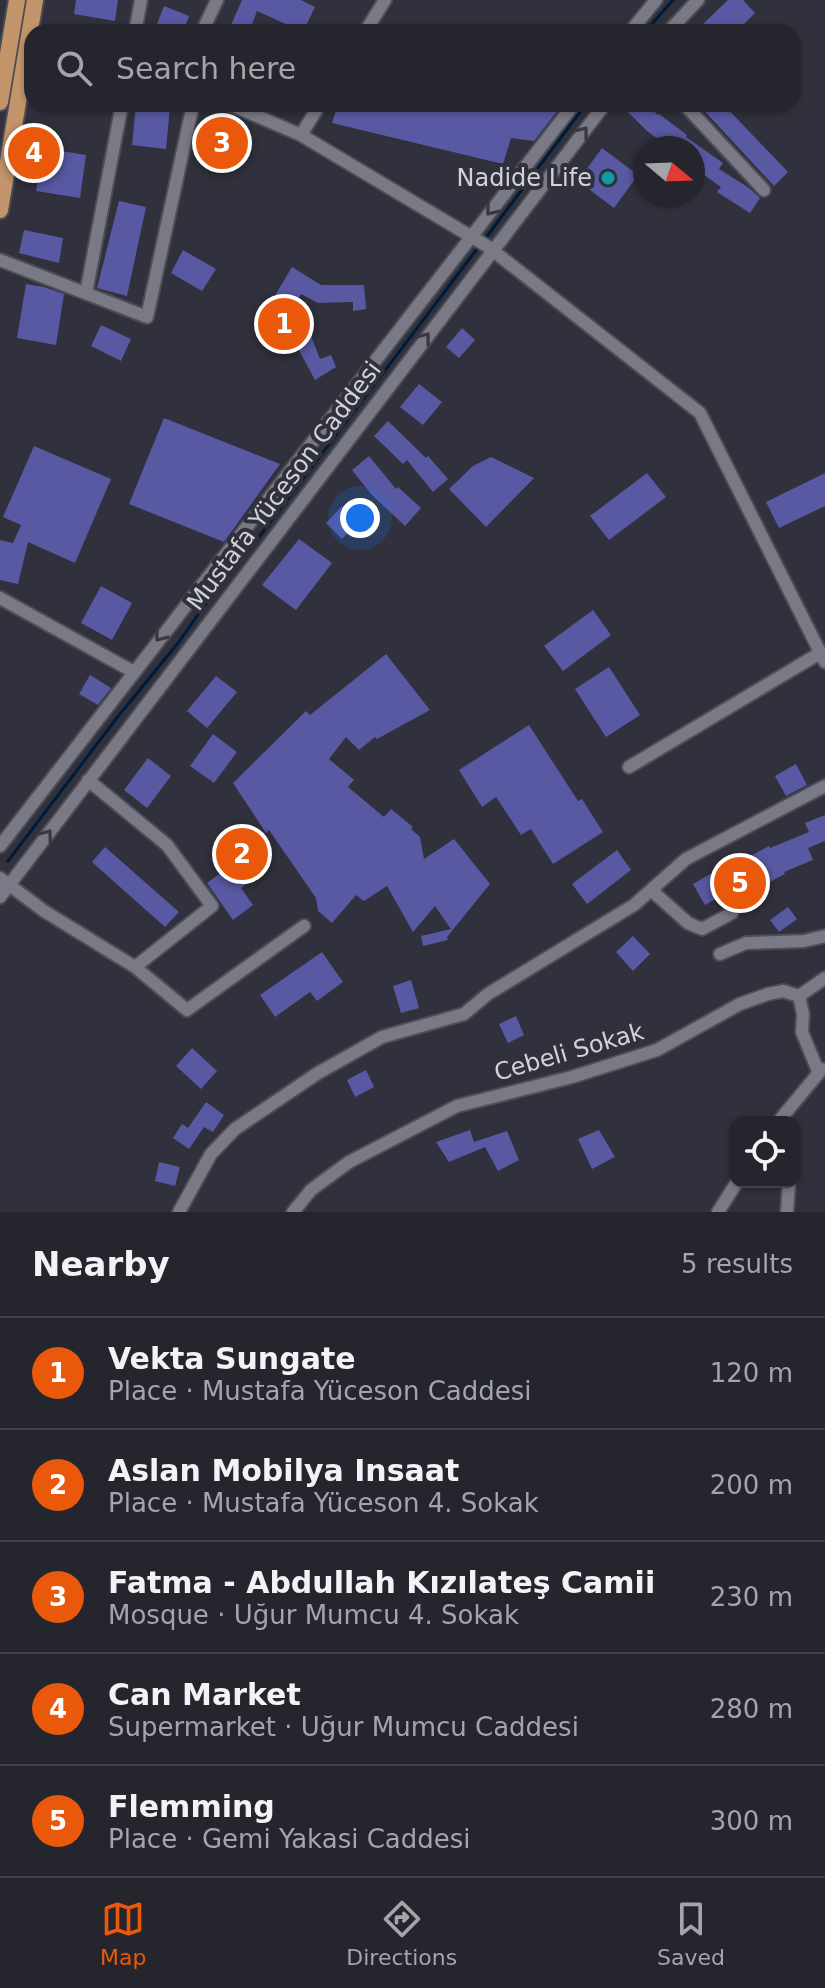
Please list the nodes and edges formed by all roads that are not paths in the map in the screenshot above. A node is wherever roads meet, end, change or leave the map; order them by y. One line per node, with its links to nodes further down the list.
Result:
1 (17, 0): 15 (main road)
2 (35, 0): 8 (main road)
3 (141, 0): 9 (street)
4 (217, 0): 10 (street)
5 (385, 0): 11 (street)
6 (656, 0): 12 (street)
7 (698, 0): 13 (street)
8 (27, 24)
9 (136, 24)
10 (206, 24)
11 (370, 24)
12 (636, 24)
13 (676, 24)
14 (24, 33): 15 (main road)
15 (16, 57): 16 (main road); 26 (main road)
16 (0, 102)
17 (120, 112): 29 (street)
18 (191, 112): 29 (street)
19 (248, 112): 24 (street)
20 (315, 112): 24 (street)
21 (569, 112): 27 (street, Mustafa Yüceson Caddesi, one-way to 27)
22 (598, 112): 27 (street, Mustafa Yüceson Caddesi, one-way to 22)
23 (691, 112): 25 (street)
24 (301, 135): 27 (street)
25 (764, 190)
26 (0, 210)
27 (481, 244): 31 (street); 32 (street, Mustafa Yüceson Caddesi, one-way to 32); 34 (street, Mustafa Yüceson Caddesi, one-way to 27)
28 (0, 260): 29 (street)
29 (86, 293)
30 (0, 598): 32 (street)
31 (822, 658): 33 (street)
32 (132, 671): 36 (street, Mustafa Yüceson Caddesi)
33 (629, 767)
34 (88, 780): 37 (street, Mustafa Yüceson Caddesi, one-way to 34); 44 (street)
35 (825, 786): 38 (street)
36 (0, 846)
37 (4, 882): 39 (street, Mustafa Yüceson Caddesi); 44 (street)
38 (651, 890): 40 (street); 51 (street)
39 (0, 897)
40 (732, 913)
41 (304, 926): 44 (street)
42 (825, 936): 43 (street)
43 (720, 954)
44 (135, 967)
45 (825, 978): 46 (street)
46 (799, 996): 47 (street); 52 (street, Cebeli Sokak)
47 (821, 1069): 48 (street)
48 (787, 1116)
49 (733, 1188): 53 (street)
50 (789, 1188): 54 (street)
51 (179, 1212)
52 (293, 1212)
53 (718, 1212)
54 (787, 1212)

